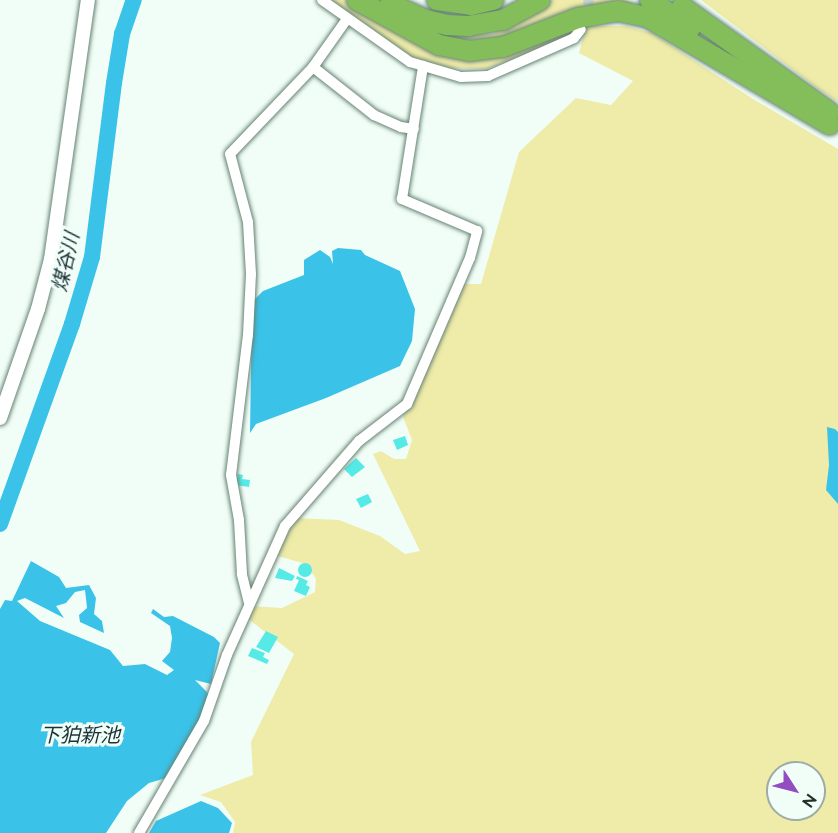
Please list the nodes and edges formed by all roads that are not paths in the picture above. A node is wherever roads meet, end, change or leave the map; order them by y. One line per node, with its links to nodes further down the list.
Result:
1 (88, 0): 21 (street)
2 (322, 0): 14 (street)
3 (357, 0): 13 (highway)
4 (364, 0): 13 (highway)
5 (401, 0): 8 (highway)
6 (437, 0): 7 (highway)
7 (493, 0)
8 (525, 0)
9 (540, 0): 13 (highway)
10 (650, 0): 19 (highway)
11 (672, 0): 18 (highway)
12 (683, 0): 18 (highway)
13 (383, 6): 19 (highway)
14 (347, 19): 16 (street); 17 (street)
15 (581, 29): 16 (street)
16 (423, 66): 20 (street)
17 (312, 67): 20 (street); 22 (street)
18 (815, 102): 19 (highway)
19 (835, 125)
20 (414, 129): 22 (street)
21 (0, 418)
22 (249, 603): 23 (street)
23 (139, 833)

